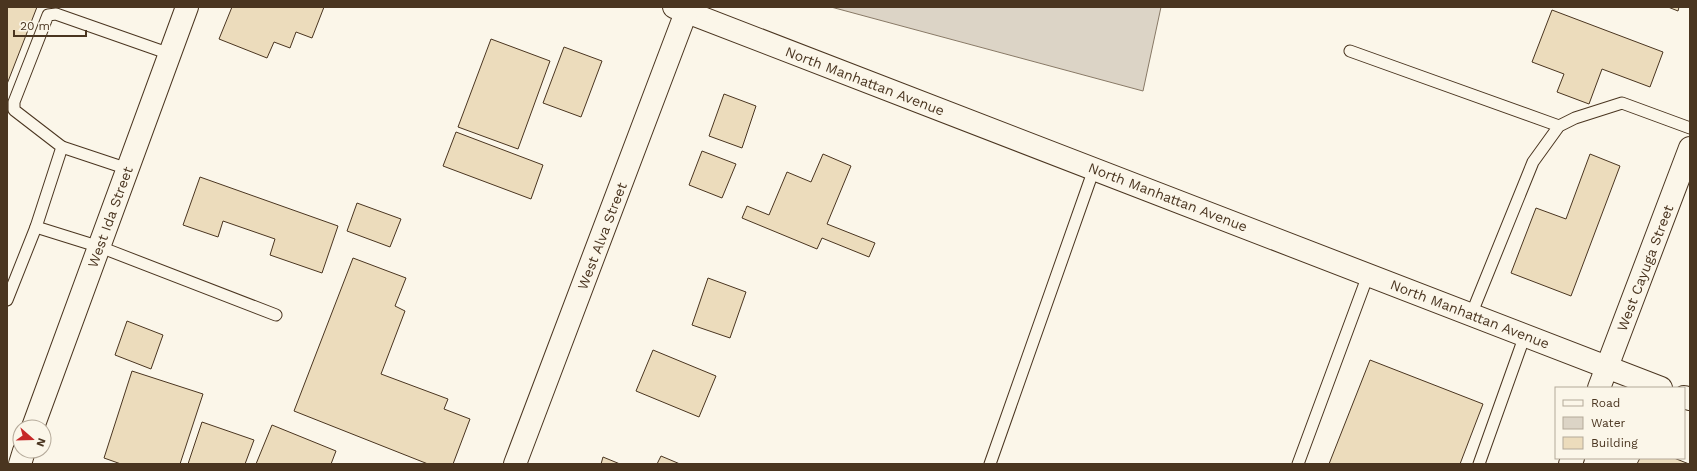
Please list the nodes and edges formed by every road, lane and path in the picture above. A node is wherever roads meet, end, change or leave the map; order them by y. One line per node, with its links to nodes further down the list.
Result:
1 (187, 7): 4 (street, West Ida Street)
2 (683, 9): 10 (street, North Manhattan Avenue); 22 (street, West Alva Street)
3 (1350, 51): 5 (lane)
4 (170, 54): 7 (lane); 9 (street, West Ida Street)
5 (1559, 126): 6 (lane); 16 (lane)
6 (1690, 128)
7 (62, 147): 9 (lane); 11 (lane)
8 (1690, 148): 18 (street, West Cayuga Street)
9 (128, 169): 12 (street, West Ida Street)
10 (1094, 169): 13 (street, North Manhattan Avenue); 23 (lane)
11 (36, 227): 12 (lane); 14 (lane)
12 (100, 247): 15 (lane); 21 (street, West Ida Street)
13 (1368, 275): 16 (street, North Manhattan Avenue); 24 (lane)
14 (7, 300)
15 (276, 315)
16 (1471, 315): 17 (street, North Manhattan Avenue)
17 (1525, 335): 18 (street, North Manhattan Avenue); 25 (lane)
18 (1607, 367): 19 (street, West Cayuga Street); 20 (street, North Manhattan Avenue)
19 (1599, 387)
20 (1659, 387)
21 (36, 419)
22 (515, 464)
23 (990, 464)
24 (1298, 464)
25 (1479, 464)

